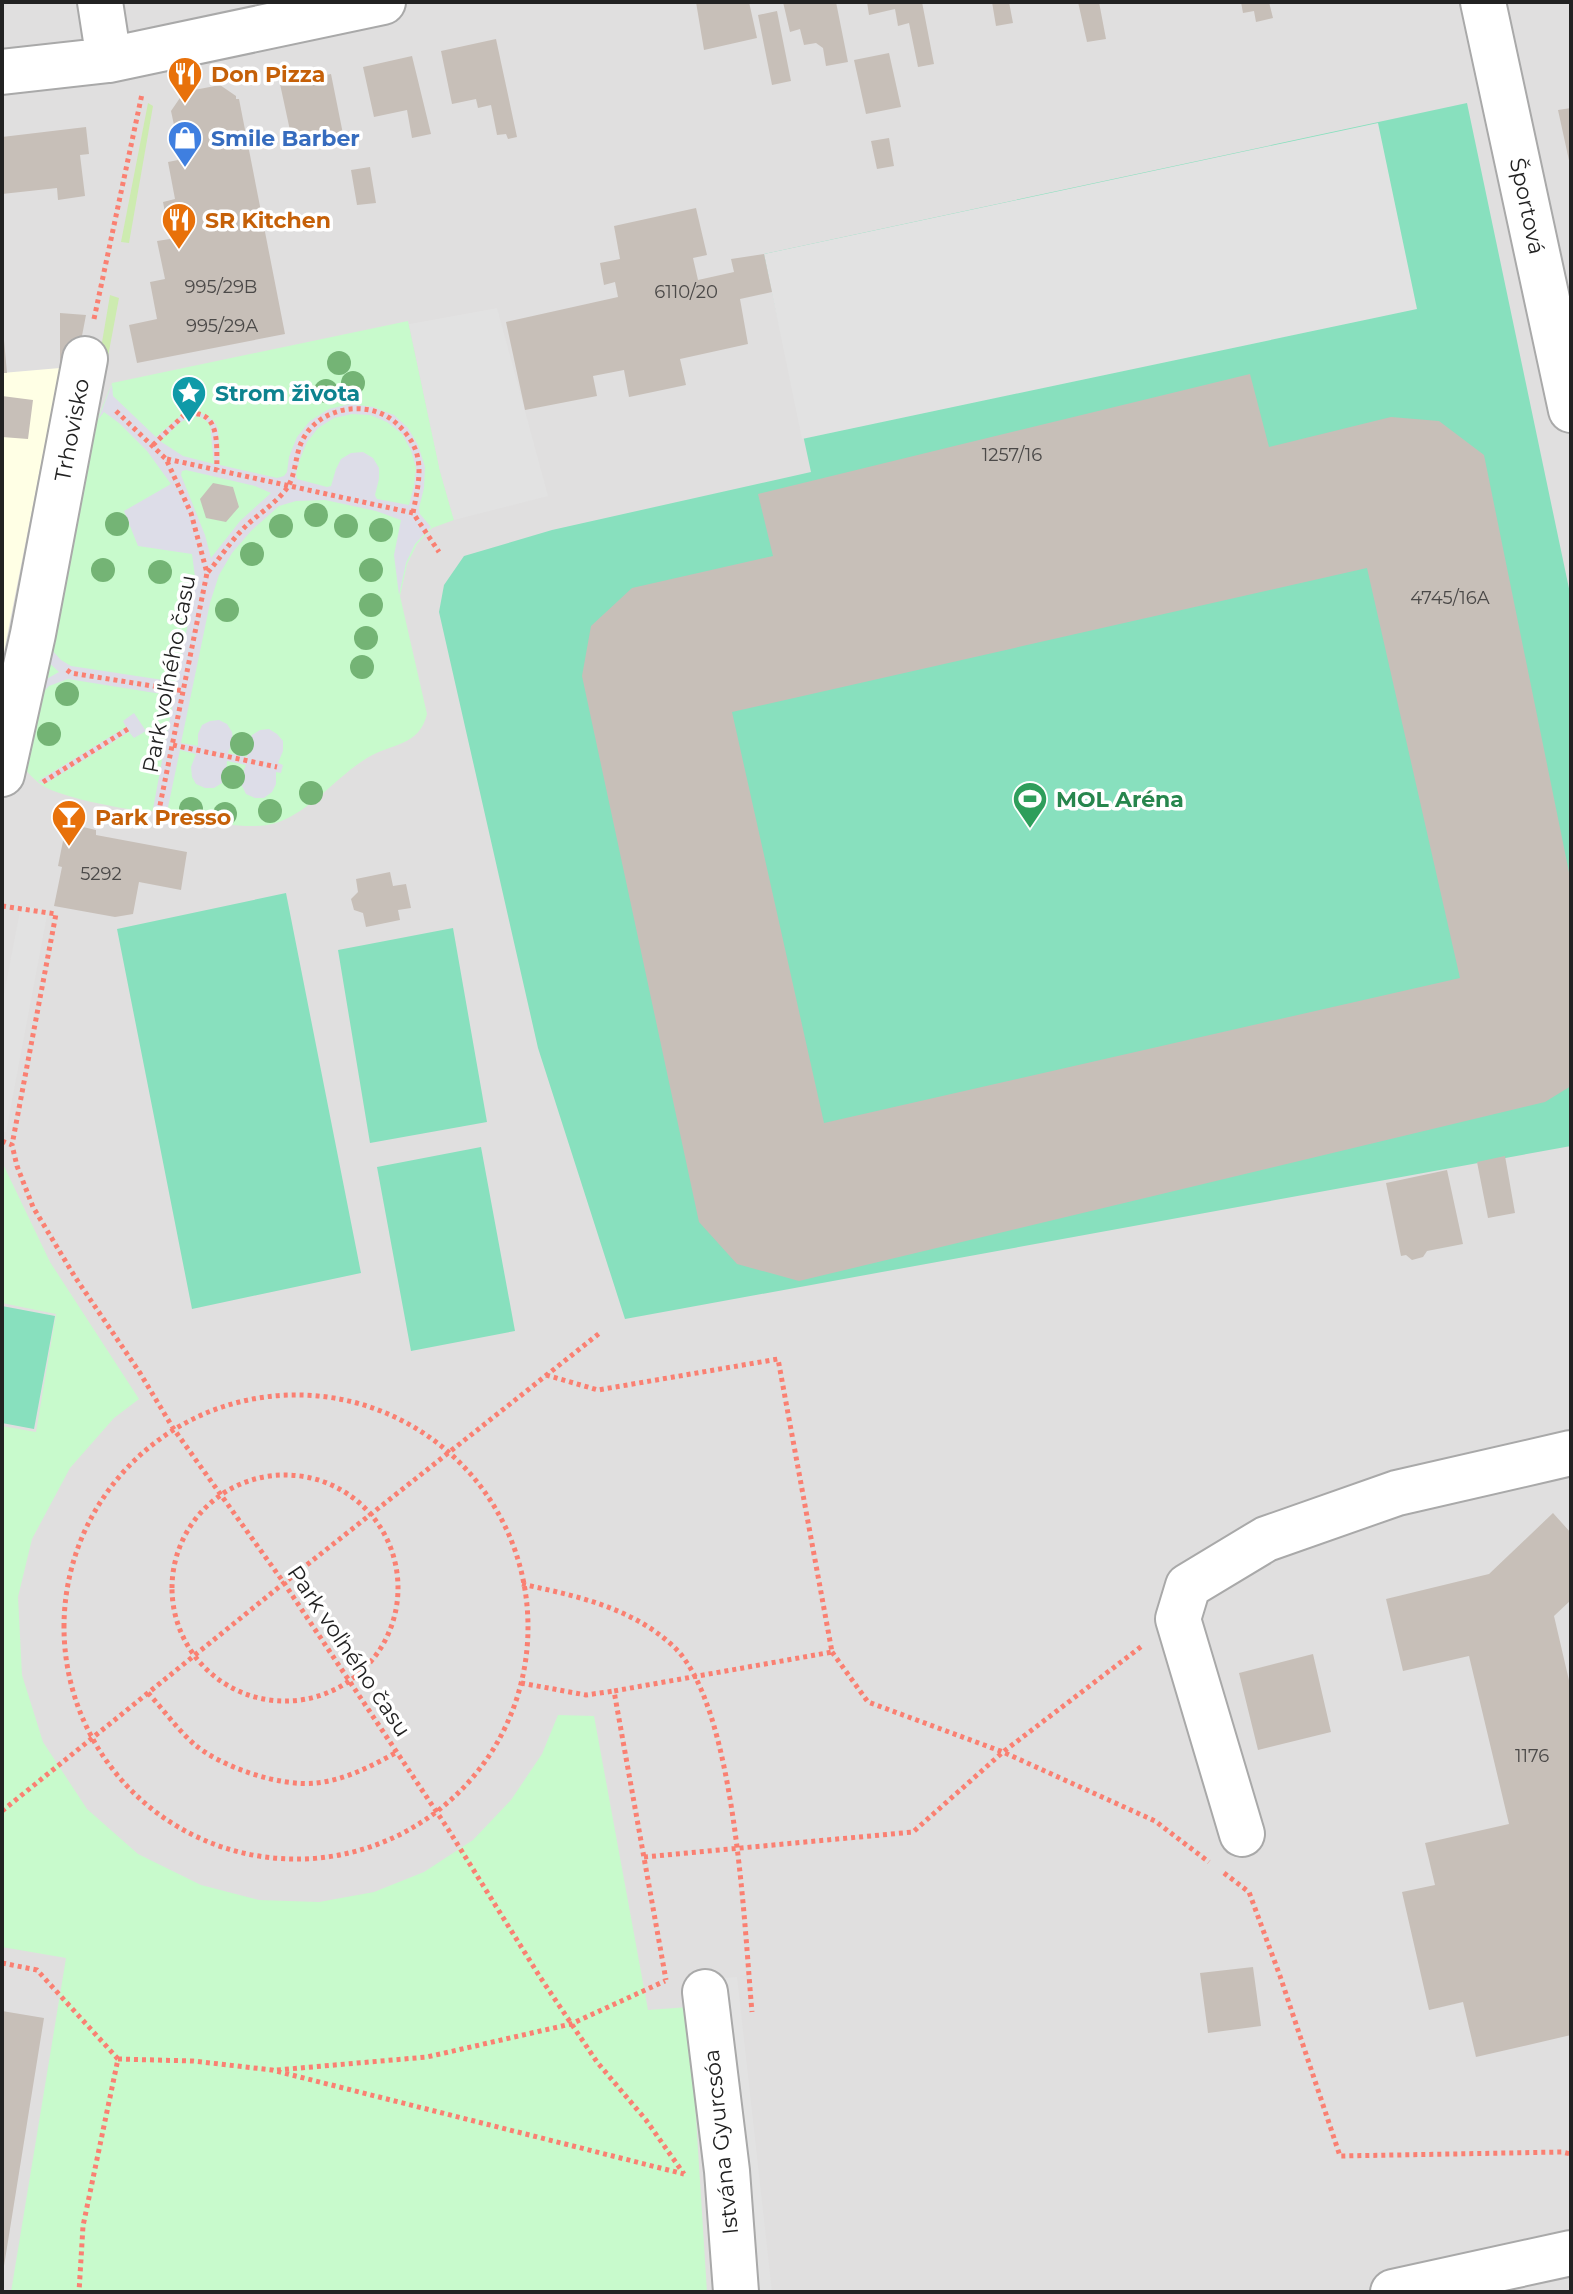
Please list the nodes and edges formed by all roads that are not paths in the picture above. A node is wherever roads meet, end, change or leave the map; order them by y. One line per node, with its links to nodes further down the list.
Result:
1 (100, 2): 4 (street)
2 (383, 2): 4 (street)
3 (1483, 2): 7 (street, Športová)
4 (109, 60): 5 (street)
5 (2, 72)
6 (83, 372): 8 (street, Trhovisko)
7 (1571, 410)
8 (20, 780)
9 (1571, 1453): 10 (street)
10 (1242, 1834)
11 (685, 1986): 13 (street, Istvána Gyurcsóa)
12 (1571, 2253): 14 (street)
13 (736, 2292)
14 (1393, 2292)

